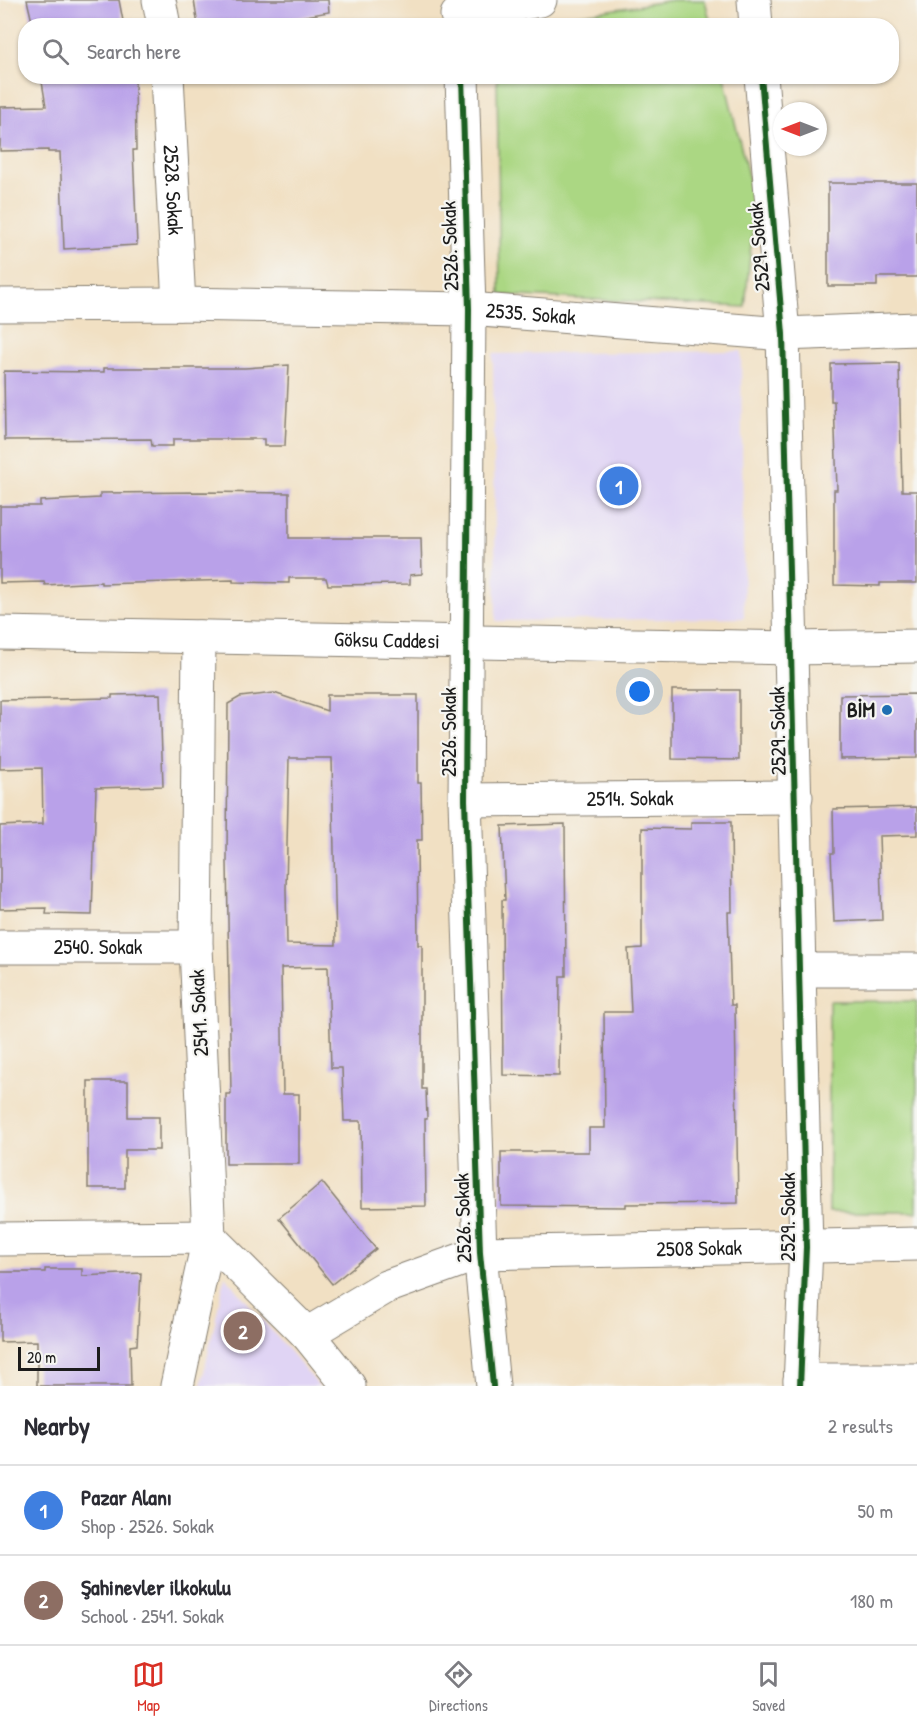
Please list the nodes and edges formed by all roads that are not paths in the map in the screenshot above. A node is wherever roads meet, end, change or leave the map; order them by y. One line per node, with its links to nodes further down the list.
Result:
1 (159, 0): 5 (street)
2 (540, 0): 4 (street)
3 (754, 0): 6 (street)
4 (457, 14)
5 (162, 18)
6 (755, 18)
7 (167, 84): 10 (street, 2528. Sokak)
8 (462, 84): 12 (street, 2526. Sokak)
9 (762, 84): 14 (street, 2529. Sokak)
10 (179, 304): 11 (street, 2535. Sokak); 12 (street, 2535. Sokak)
11 (0, 305)
12 (469, 309): 14 (street, 2535. Sokak); 17 (street, 2526. Sokak)
13 (917, 329): 14 (street, 2535. Sokak)
14 (783, 334): 19 (street, 2529. Sokak)
15 (0, 633): 16 (street, Göksu Caddesi)
16 (199, 637): 17 (street, Göksu Caddesi); 23 (street, 2541. Sokak)
17 (465, 642): 19 (street, Göksu Caddesi); 21 (street, 2526. Sokak)
18 (917, 646): 19 (street, Göksu Caddesi)
19 (792, 648): 20 (street, 2529. Sokak)
20 (796, 797): 21 (street, 2514. Sokak); 24 (street, 2529. Sokak)
21 (465, 800): 30 (street, 2526. Sokak)
22 (0, 947): 23 (street, 2540. Sokak)
23 (196, 947): 26 (street, 2541. Sokak)
24 (800, 970): 25 (street); 29 (street, 2529. Sokak)
25 (917, 970)
26 (209, 1237): 27 (street); 31 (street); 34 (street, 2541. Sokak)
27 (0, 1239)
28 (917, 1244): 29 (street, 2508 Sokak)
29 (806, 1247): 30 (street, 2508 Sokak); 33 (street, 2529. Sokak)
30 (480, 1253): 31 (street, 2508 Sokak); 36 (street, 2526. Sokak)
31 (307, 1334): 35 (street)
32 (917, 1380): 33 (street)
33 (800, 1383)
34 (177, 1386)
35 (350, 1386)
36 (493, 1386)

